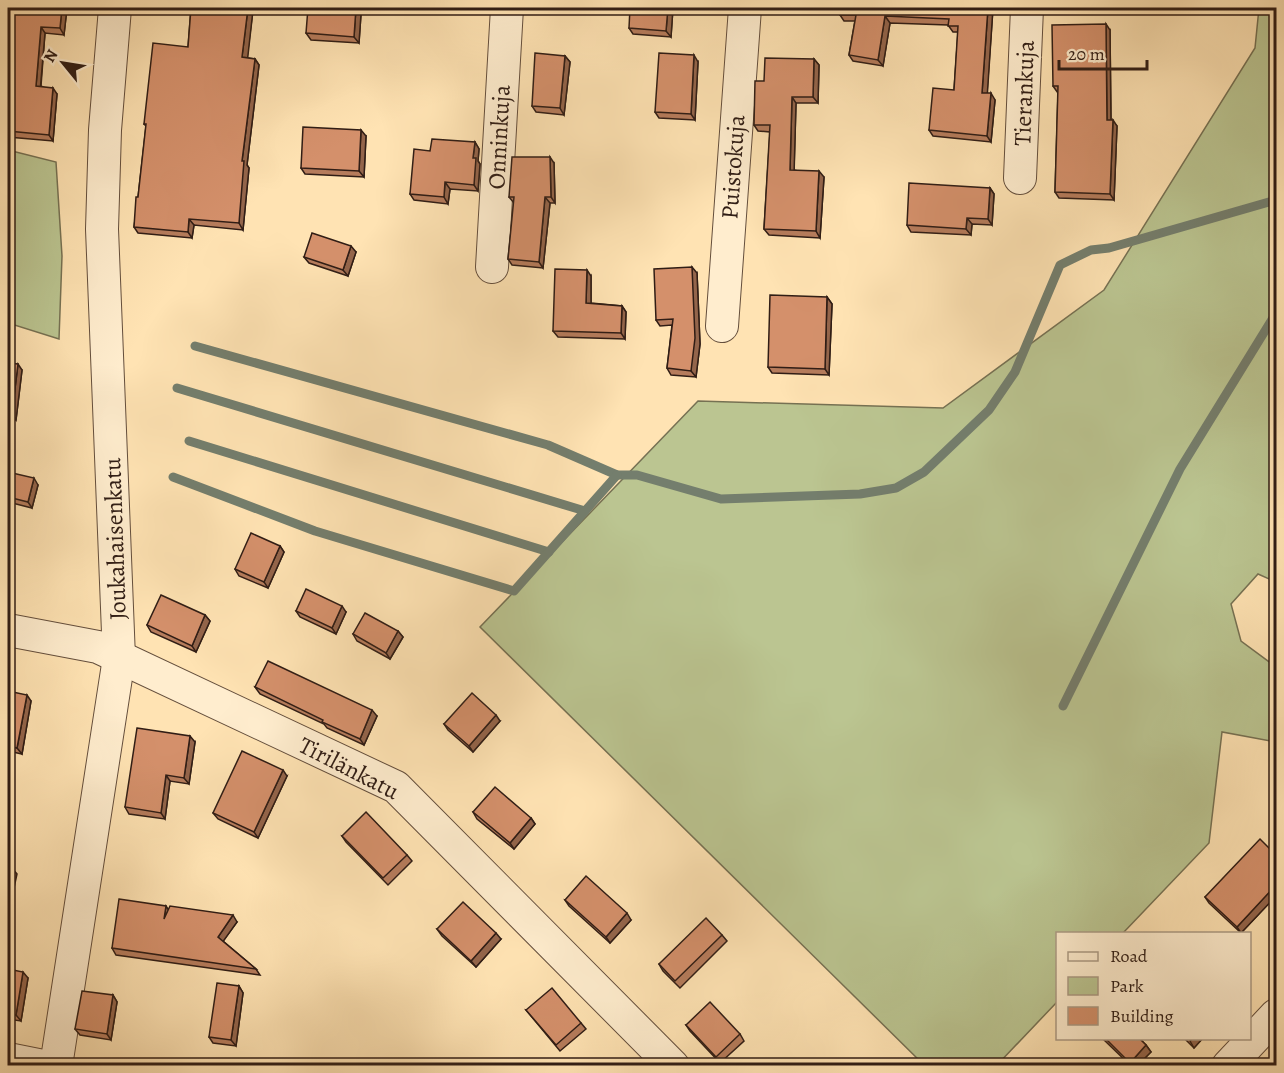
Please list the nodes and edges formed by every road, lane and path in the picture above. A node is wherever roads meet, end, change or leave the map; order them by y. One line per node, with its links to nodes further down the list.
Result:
1 (116, 8): 9 (street, Joukahaisenkatu)
2 (507, 8): 6 (street, Onninkuja)
3 (745, 8): 7 (street, Puistokuja)
4 (1028, 8): 5 (street, Tierankuja)
5 (1020, 178)
6 (492, 267)
7 (722, 326)
8 (8, 630): 9 (street, Tirilänkatu)
9 (119, 658): 13 (street, Joukahaisenkatu); 14 (street, Tirilänkatu)
10 (1276, 1015): 15 (street)
11 (8, 1059): 12 (street)
12 (43, 1065)
13 (56, 1065)
14 (673, 1065)
15 (1228, 1065)

